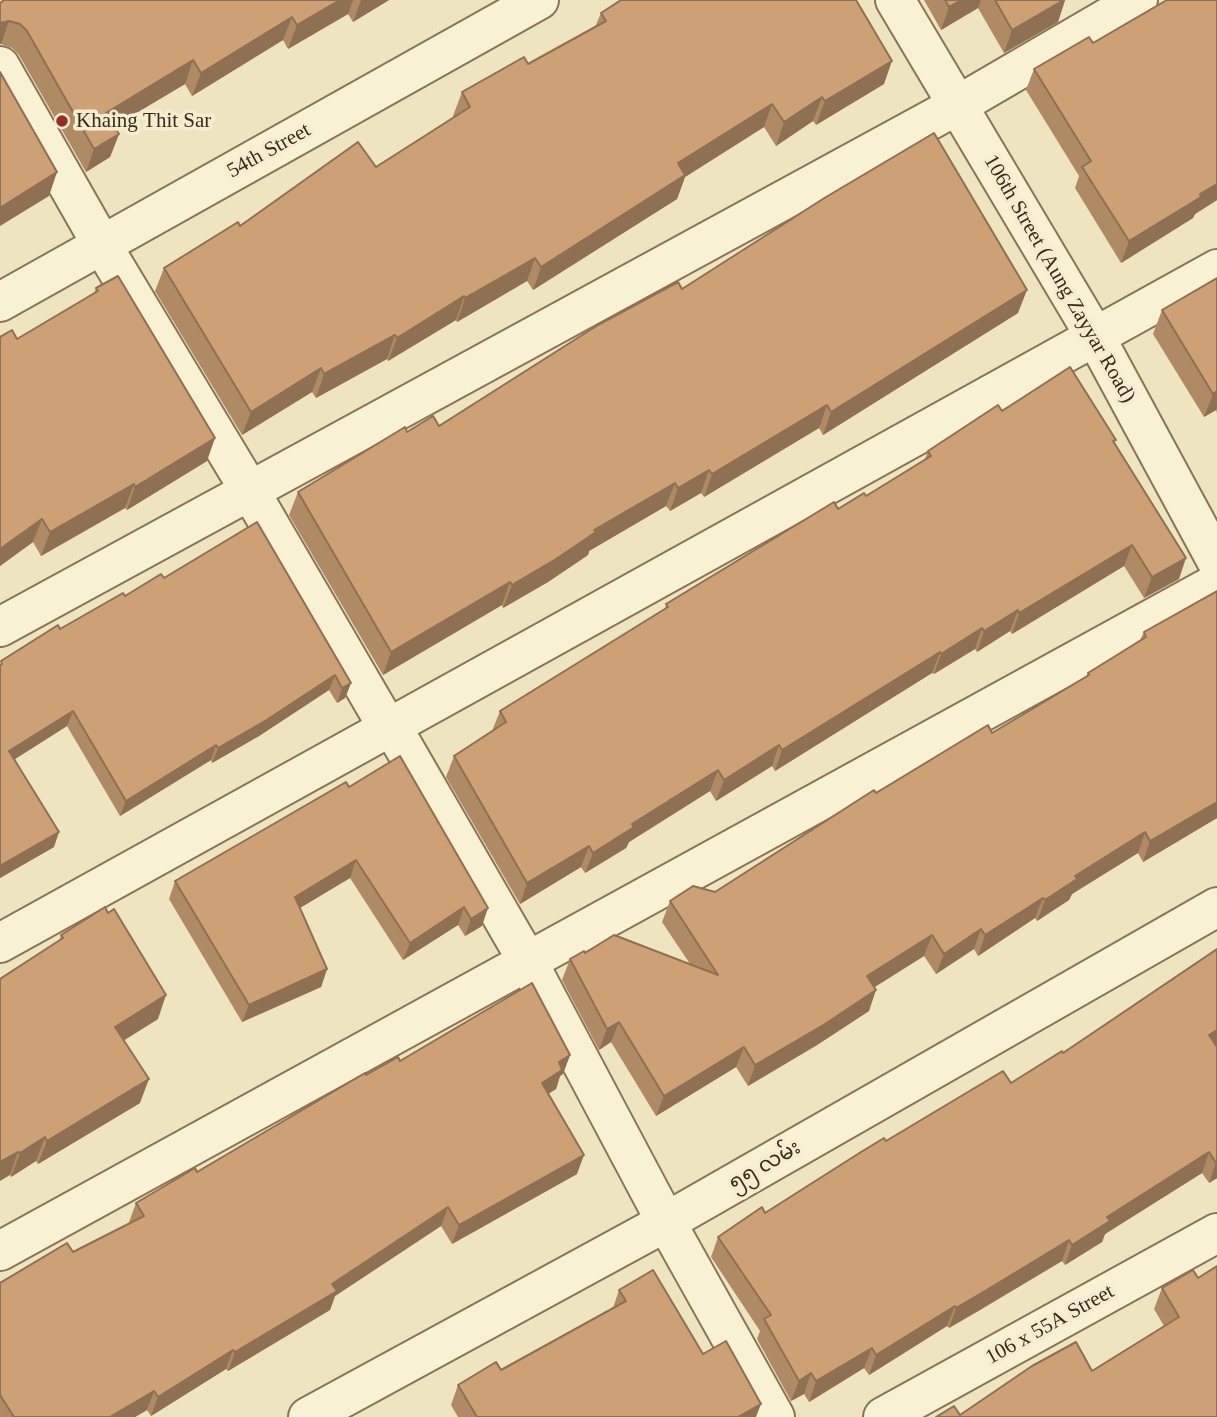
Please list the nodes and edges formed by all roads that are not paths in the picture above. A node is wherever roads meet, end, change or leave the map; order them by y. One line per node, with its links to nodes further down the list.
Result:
1 (539, 0): 6 (street, 54th Street)
2 (895, 0): 5 (street, 106th Street (Aung Zayyar Road))
3 (1138, 0): 5 (street)
4 (0, 66): 6 (street)
5 (958, 105): 9 (street, 106th Street (Aung Zayyar Road)); 10 (street)
6 (102, 246): 8 (street, 54th Street); 10 (street)
7 (1217, 268): 9 (street)
8 (0, 302)
9 (1096, 338): 11 (street, 106th Street (Aung Zayyar Road)); 14 (street)
10 (250, 491): 13 (street); 14 (street)
11 (1217, 562)
12 (1217, 583): 17 (street)
13 (0, 627)
14 (389, 727): 16 (street); 17 (street)
15 (1217, 908): 18 (street, ၅၅ လမ်း)
16 (0, 943)
17 (528, 962): 18 (street); 20 (street)
18 (666, 1222): 21 (street, ၅၅ လမ်း); 22 (street)
19 (1217, 1233): 23 (street, 106 x 55A Street)
20 (0, 1251)
21 (308, 1417)
22 (775, 1417)
23 (883, 1417)

